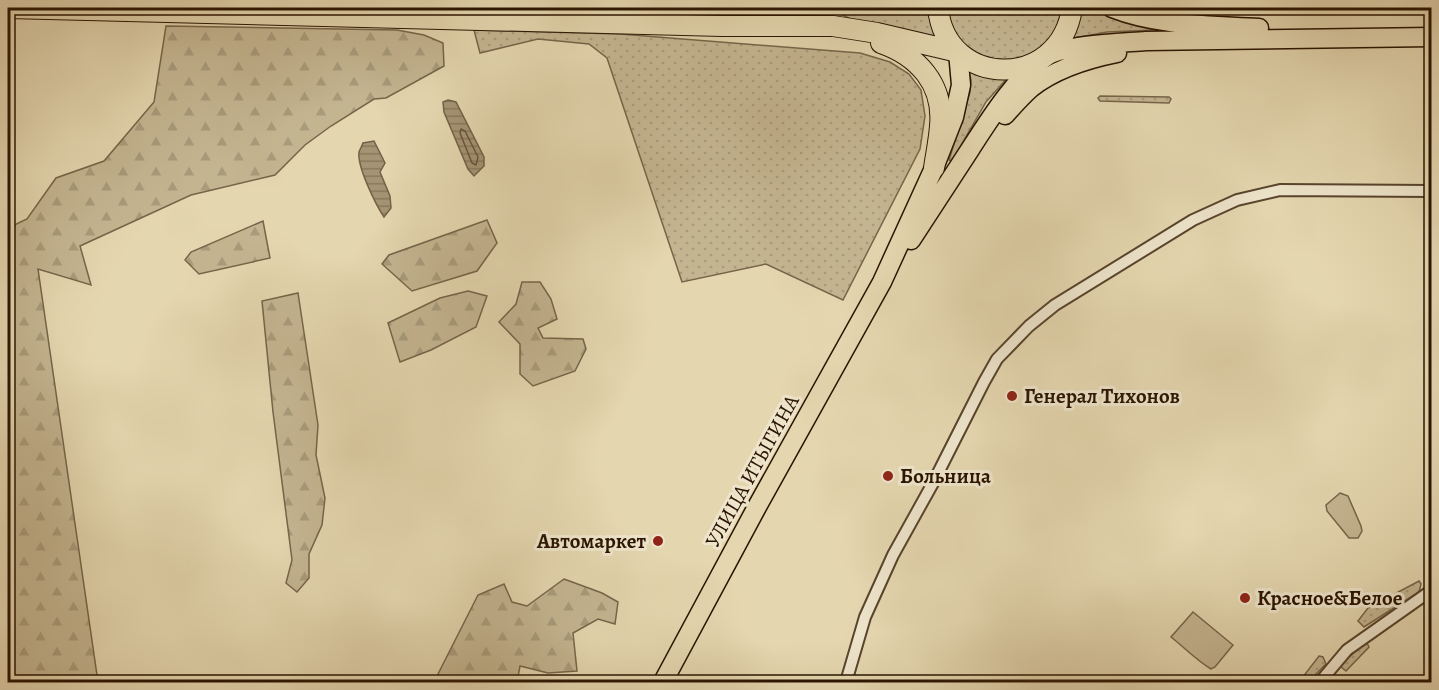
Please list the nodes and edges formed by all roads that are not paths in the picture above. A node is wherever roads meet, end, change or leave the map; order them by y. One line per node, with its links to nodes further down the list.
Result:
1 (8, 8): 7 (highway)
2 (938, 8): 10 (highway)
3 (1072, 8): 11 (highway)
4 (1112, 8): 6 (main road)
5 (1138, 8): 6 (main road)
6 (1203, 24): 8 (main road)
7 (833, 26): 10 (highway); 12 (highway)
8 (1431, 35): 9 (main road)
9 (1191, 41): 11 (main road); 13 (main road)
10 (958, 52): 11 (highway); 12 (main road, УЛИЦА ИТЫГИНА)
11 (1047, 56): 13 (main road, УЛИЦА ИТЫГИНА)
12 (934, 168): 15 (main road, УЛИЦА ИТЫГИНА)
13 (954, 173): 15 (main road, УЛИЦА ИТЫГИНА)
14 (1431, 191): 18 (street)
15 (882, 282): 17 (main road, УЛИЦА ИТЫГИНА)
16 (1431, 590): 19 (street)
17 (663, 682)
18 (846, 682)
19 (1320, 682)

